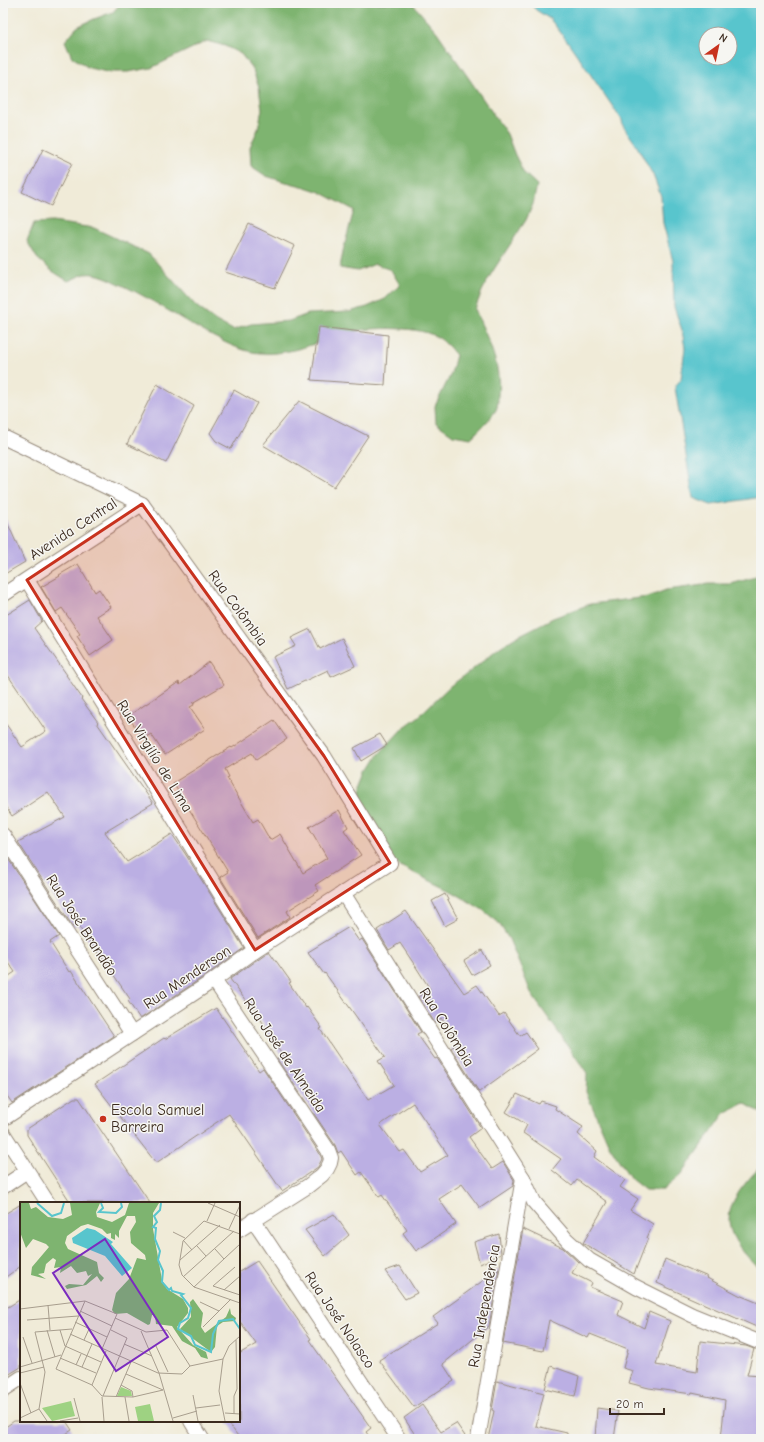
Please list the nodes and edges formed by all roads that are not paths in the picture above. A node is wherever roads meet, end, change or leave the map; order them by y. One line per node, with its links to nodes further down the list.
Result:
1 (3, 437): 2 (street, Rua Colômbia)
2 (142, 504): 3 (street, Avenida Central); 6 (street, Rua Colômbia)
3 (27, 580): 4 (street, Avenida Central); 8 (street, Rua Virgilío de Lima)
4 (3, 595)
5 (3, 835): 10 (street, Rua José Brandão)
6 (390, 863): 7 (street, Rua Menderson)
7 (342, 893): 8 (street, Rua Menderson); 14 (street, Rua Colômbia)
8 (255, 950): 9 (street, Rua Menderson)
9 (214, 980): 10 (street, Rua Menderson); 17 (street, Rua José de Almeida)
10 (132, 1034): 11 (street, Rua Menderson)
11 (3, 1119)
12 (3, 1133): 13 (street)
13 (26, 1171): 15 (street); 16 (street)
14 (523, 1178): 19 (street, Rua Colômbia); 25 (street, Rua Independência)
15 (3, 1187)
16 (47, 1202)
17 (253, 1220): 18 (street); 24 (street, Rua José Nolasco)
18 (240, 1229)
19 (761, 1343)
20 (20, 1379): 21 (street)
21 (3, 1390)
22 (192, 1422): 23 (street)
23 (202, 1439)
24 (399, 1439)
25 (478, 1439)

